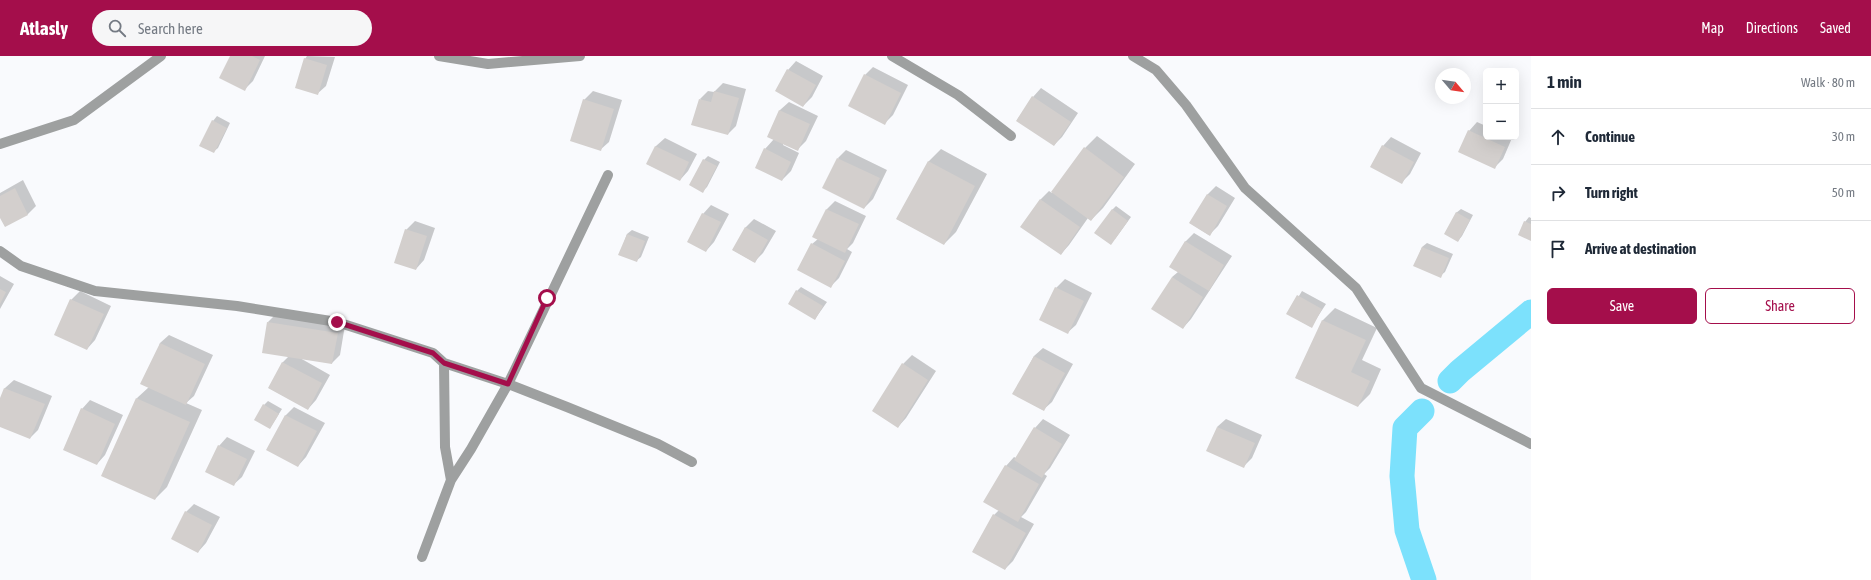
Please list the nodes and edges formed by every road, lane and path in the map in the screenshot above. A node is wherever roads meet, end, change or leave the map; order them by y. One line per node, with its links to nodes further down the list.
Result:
1 (161, 56): 7 (street)
2 (439, 56): 3 (street)
3 (580, 56)
4 (892, 56): 6 (street)
5 (1133, 56): 12 (street)
6 (1011, 136)
7 (0, 144)
8 (608, 175): 11 (street)
9 (0, 251): 10 (street)
10 (444, 363): 11 (street); 14 (street)
11 (508, 384): 13 (street); 14 (street)
12 (1531, 444)
13 (692, 462)
14 (451, 480): 15 (street)
15 (422, 557)

